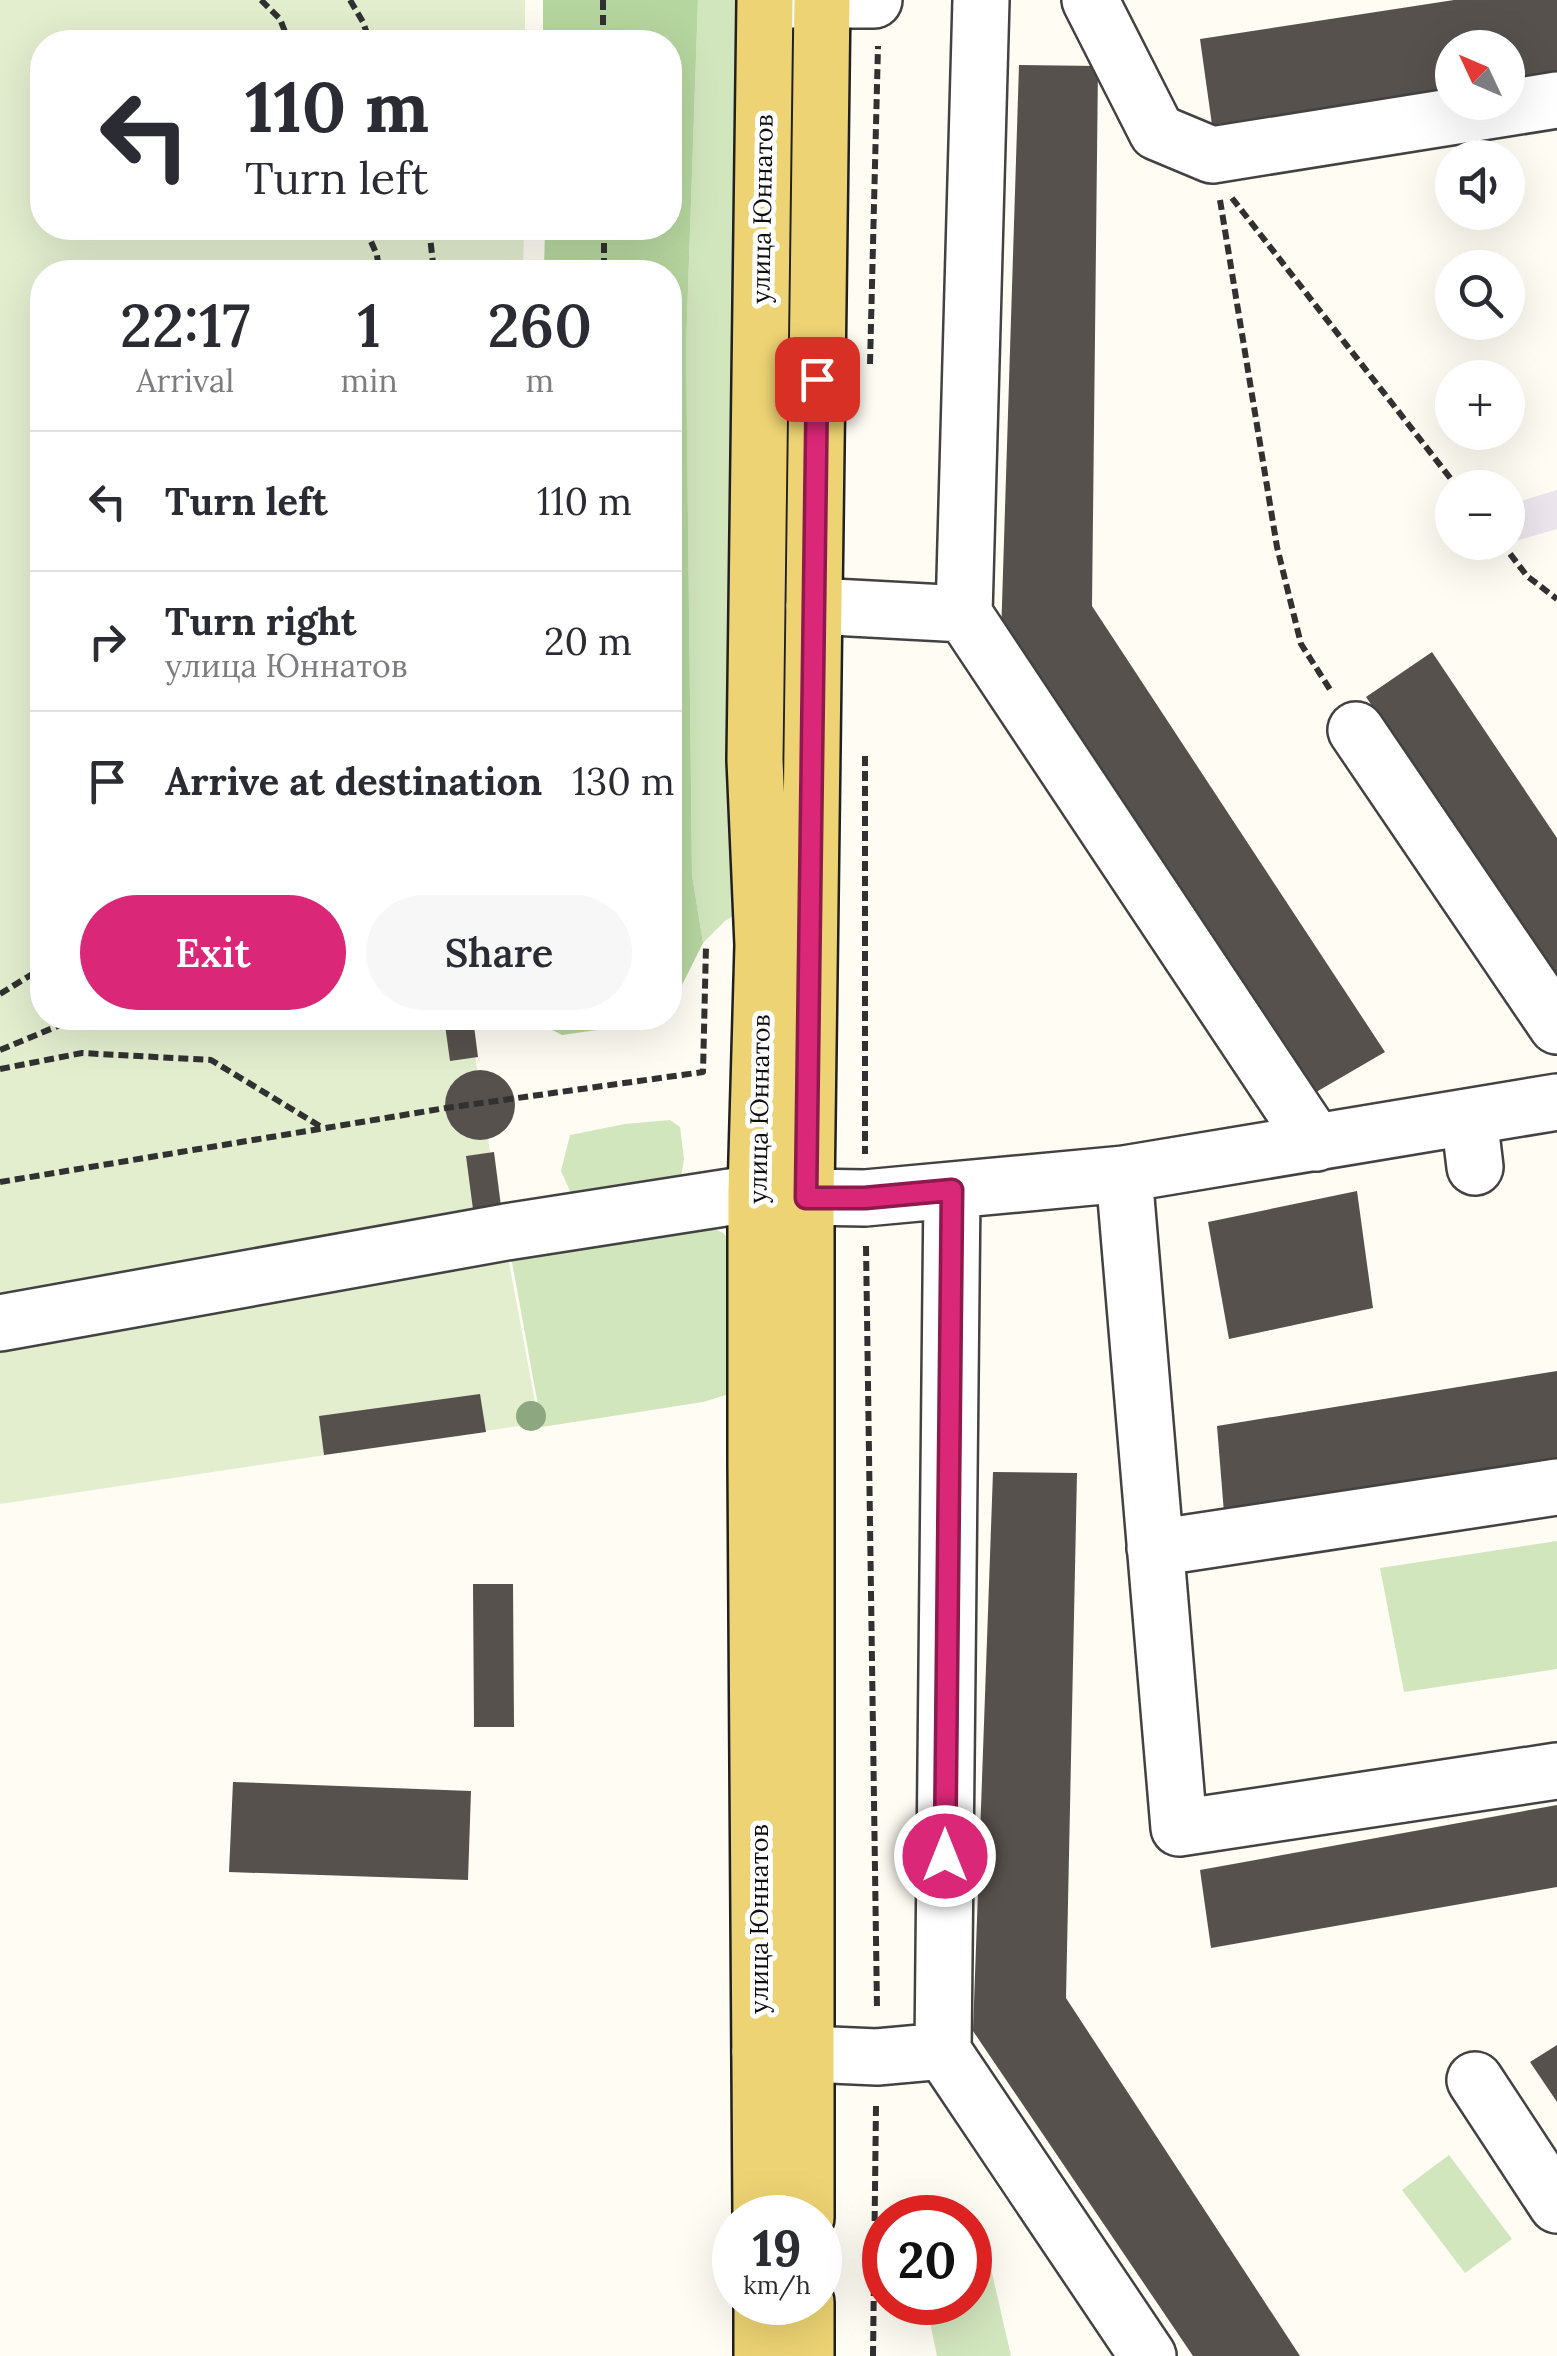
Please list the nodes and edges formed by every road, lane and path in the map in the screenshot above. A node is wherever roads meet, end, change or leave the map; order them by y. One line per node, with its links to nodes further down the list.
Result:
1 (261, 0): 10 (path)
2 (350, 0): 11 (path)
3 (603, 0): 12 (path)
4 (765, 0): 35 (main road, улица Юннатов)
5 (774, 0): 6 (street)
6 (822, 0): 7 (street); 19 (main road, улица Юннатов)
7 (874, 0)
8 (981, 0): 20 (street)
9 (1090, 0): 13 (street)
10 (284, 30)
11 (366, 30)
12 (603, 30)
13 (1557, 100)
14 (1229, 194): 16 (path)
15 (1220, 198): 21 (path)
16 (1444, 470)
17 (1515, 560): 18 (path)
18 (1557, 600)
19 (814, 606): 20 (street); 35 (main road, улица Юннатов)
20 (964, 614): 31 (street)
21 (1356, 730): 25 (street)
22 (706, 946): 30 (path)
23 (30, 975): 24 (path)
24 (0, 994)
25 (1557, 1026)
26 (48, 1030): 27 (path)
27 (0, 1050)
28 (0, 1068): 30 (path)
29 (1557, 1102): 31 (street)
30 (323, 1128): 33 (path)
31 (1316, 1143): 32 (street)
32 (1124, 1174): 34 (street); 39 (street)
33 (0, 1182)
34 (952, 1190): 36 (street); 41 (street)
35 (781, 1195): 36 (street); 37 (street); 42 (main road, улица Юннатов)
36 (865, 1198): 43 (path)
37 (0, 1323)
38 (1557, 1488): 39 (street)
39 (1156, 1548): 40 (street)
40 (1557, 1771)
41 (943, 2051): 43 (street); 53 (street)
42 (783, 2053): 43 (street); 45 (main road, улица Юннатов); 46 (main road, улица Юннатов)
43 (877, 2057): 52 (path)
44 (1475, 2080): 47 (street)
45 (764, 2195)
46 (803, 2195)
47 (1557, 2204)
48 (762, 2325): 50 (main road)
49 (806, 2325): 51 (main road)
50 (762, 2356)
51 (806, 2356)
52 (872, 2356)
53 (1148, 2356)

